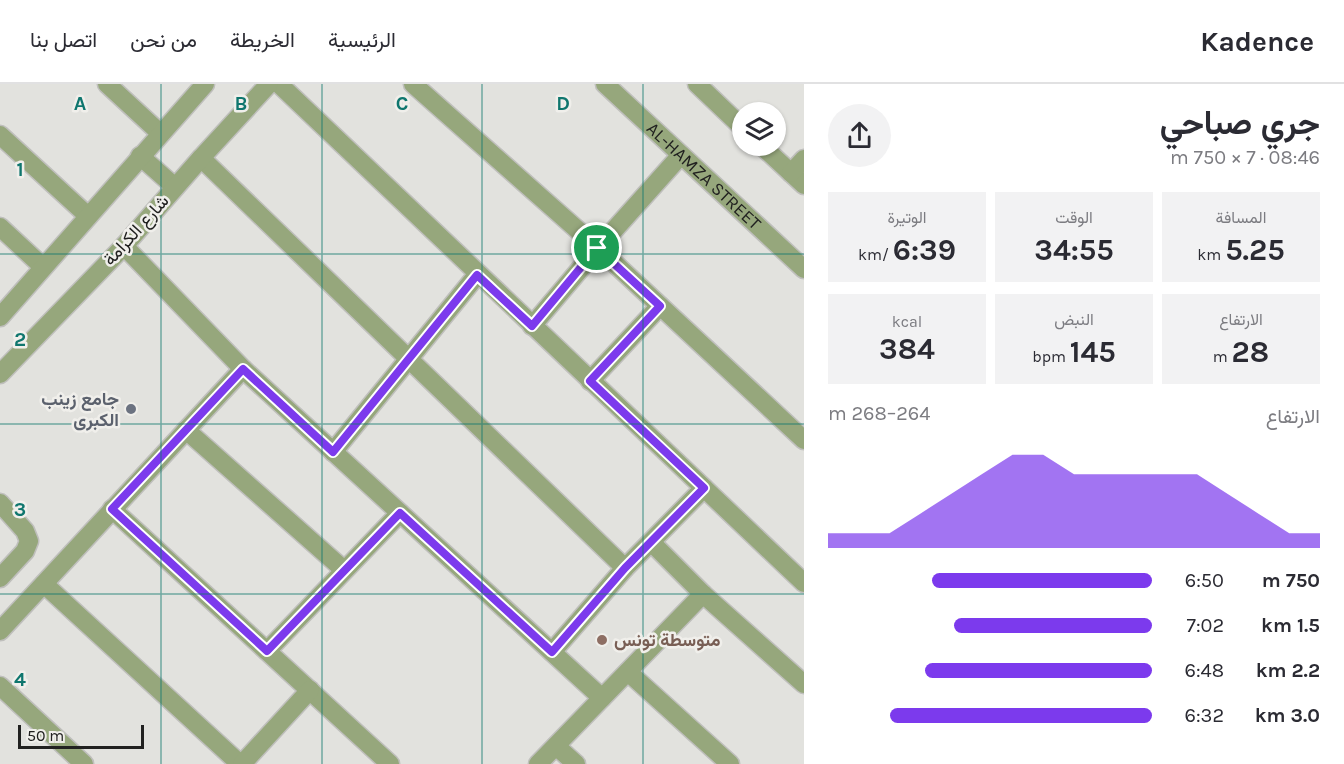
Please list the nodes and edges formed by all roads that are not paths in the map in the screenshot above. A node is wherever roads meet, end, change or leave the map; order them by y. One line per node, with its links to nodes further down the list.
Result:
1 (107, 84): 9 (street)
2 (204, 84): 9 (street)
3 (269, 84): 14 (street, شارع الكرامة)
4 (279, 84): 24 (street)
5 (413, 84): 21 (street)
6 (605, 84): 11 (street, AL-HAMZA STREET)
7 (697, 84): 8 (street)
8 (732, 117)
9 (160, 133): 12 (street)
10 (0, 135): 18 (street)
11 (681, 155): 21 (street); 23 (street, AL-HAMZA STREET)
12 (140, 156): 17 (street); 18 (street)
13 (773, 156): 16 (street)
14 (201, 158): 17 (street, شارع الكرامة); 28 (street)
15 (804, 159): 16 (street)
16 (797, 179)
17 (175, 187): 20 (street, شارع الكرامة)
18 (88, 216): 22 (street)
19 (0, 227): 22 (street)
20 (124, 246): 29 (street); 30 (street, شارع الكرامة)
21 (597, 248): 25 (street); 27 (street)
22 (44, 267): 26 (street)
23 (804, 269)
24 (477, 275): 27 (street); 28 (street)
25 (660, 306): 31 (street); 33 (street)
26 (0, 317)
27 (532, 326): 31 (street)
28 (409, 358): 34 (street); 40 (street)
29 (243, 369): 32 (street); 34 (street)
30 (0, 374)
31 (590, 381): 35 (street)
32 (186, 430): 37 (street); 41 (street)
33 (804, 440)
34 (333, 452): 38 (street)
35 (704, 488): 39 (street); 42 (street)
36 (0, 503): 43 (street)
37 (112, 509): 44 (street); 47 (street)
38 (400, 513): 41 (street); 48 (street)
39 (652, 543): 40 (street); 45 (street)
40 (625, 568): 48 (street)
41 (344, 570): 47 (street)
42 (802, 576)
43 (0, 578)
44 (44, 584): 46 (street); 56 (street)
45 (703, 594): 49 (street); 50 (street)
46 (0, 631)
47 (267, 651): 52 (street)
48 (552, 652): 53 (street)
49 (628, 672): 53 (street); 60 (street)
50 (804, 684)
51 (0, 686): 55 (street)
52 (310, 690): 56 (street); 57 (street)
53 (602, 698): 54 (street)
54 (556, 746): 58 (street); 59 (street)
55 (84, 764)
56 (241, 764)
57 (390, 764)
58 (538, 764)
59 (576, 764)
60 (730, 764)

